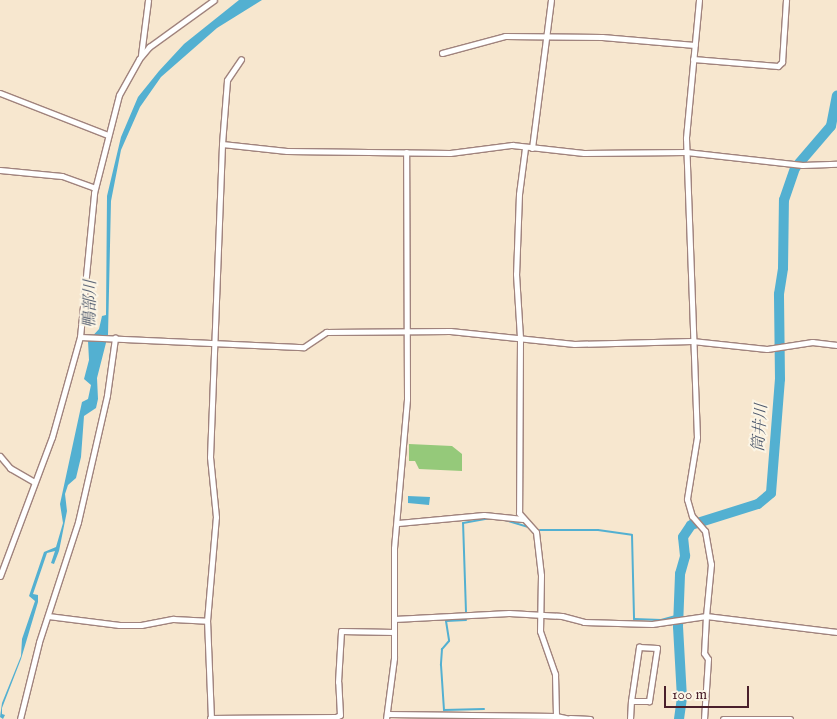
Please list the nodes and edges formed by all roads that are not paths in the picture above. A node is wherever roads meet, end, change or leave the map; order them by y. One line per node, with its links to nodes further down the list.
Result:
1 (148, 0): 9 (street)
2 (214, 0): 9 (street)
3 (551, 0): 6 (street)
4 (699, 0): 7 (street)
5 (786, 0): 11 (street)
6 (544, 36): 7 (street); 8 (street); 16 (street)
7 (694, 45): 11 (street)
8 (442, 53)
9 (141, 56): 13 (street)
10 (240, 59): 14 (street)
11 (693, 59): 18 (street)
12 (0, 93): 13 (street)
13 (108, 135): 21 (street)
14 (222, 144): 17 (street); 26 (street)
15 (525, 148): 16 (street); 17 (street); 25 (street)
16 (532, 148): 18 (street)
17 (406, 152): 22 (street)
18 (686, 152): 19 (street); 27 (street)
19 (837, 164)
20 (0, 170): 21 (street)
21 (96, 188): 23 (street)
22 (407, 332): 25 (street); 26 (street); 32 (street)
23 (83, 337): 24 (street); 30 (street)
24 (113, 338): 26 (street); 35 (street)
25 (520, 338): 27 (street); 31 (street)
26 (216, 341): 38 (street)
27 (692, 341): 28 (street); 36 (street)
28 (837, 345)
29 (0, 456): 30 (street)
30 (34, 482): 33 (street)
31 (522, 519): 32 (street); 34 (street)
32 (398, 522): 37 (street)
33 (0, 576)
34 (540, 615): 36 (street); 37 (street); 43 (street)
35 (48, 616): 38 (street); 46 (street)
36 (706, 616): 40 (street); 49 (street)
37 (394, 619): 39 (street)
38 (207, 621): 44 (street)
39 (394, 632): 42 (street); 44 (street)
40 (837, 632)
41 (631, 701): 41 (street); 48 (street)
42 (386, 716): 43 (street)
43 (556, 716): 45 (street)
44 (211, 718)
45 (570, 718): 47 (street)
46 (20, 719)
47 (590, 719)
48 (630, 719)
49 (704, 719)
50 (723, 719): 51 (street)
51 (790, 719)

